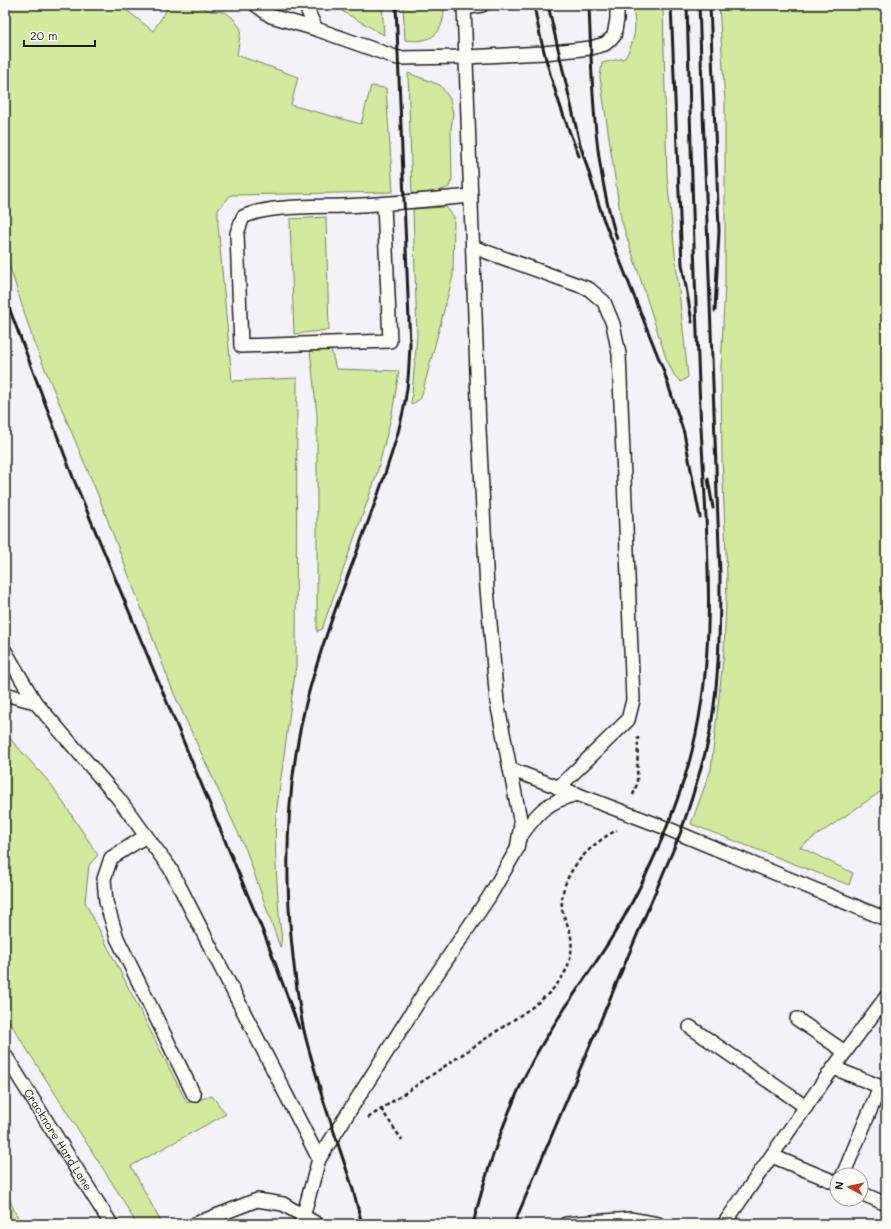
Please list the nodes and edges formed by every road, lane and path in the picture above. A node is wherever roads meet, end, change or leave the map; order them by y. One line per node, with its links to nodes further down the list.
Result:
1 (256, 5): 6 (lane)
2 (305, 5): 6 (lane)
3 (482, 5): 5 (lane)
4 (617, 5): 7 (lane)
5 (464, 7): 7 (lane)
6 (316, 30): 7 (lane)
7 (466, 57): 8 (lane)
8 (471, 196): 9 (lane); 10 (lane)
9 (384, 204): 9 (lane)
10 (473, 246): 14 (lane); 15 (lane)
11 (5, 651): 13 (lane)
12 (5, 694): 13 (lane)
13 (36, 702): 19 (lane)
14 (630, 714): 16 (lane); 18 (path)
15 (510, 769): 16 (lane); 20 (lane)
16 (558, 788): 17 (lane)
17 (577, 794): 18 (lane); 20 (lane)
18 (628, 813): 21 (lane); 31 (path)
19 (146, 836): 29 (lane); 35 (lane)
20 (520, 837): 32 (lane)
21 (886, 919)
22 (886, 997): 25 (lane)
23 (797, 1019): 25 (lane)
24 (690, 1027): 30 (lane)
25 (845, 1052): 27 (lane)
26 (5, 1055): 41 (lane, Cracknore Hard Lane)
27 (834, 1068): 28 (lane); 30 (lane)
28 (883, 1088): 36 (lane)
29 (194, 1095)
30 (806, 1107): 34 (lane)
31 (382, 1109): 32 (path); 33 (path)
32 (348, 1114): 35 (lane)
33 (402, 1140)
34 (772, 1156): 37 (lane); 46 (lane)
35 (319, 1159): 40 (lane)
36 (847, 1167)
37 (829, 1180)
38 (869, 1197): 39 (lane)
39 (886, 1204)
40 (302, 1219): 42 (lane); 43 (lane)
41 (111, 1224)
42 (195, 1224)
43 (317, 1224)
44 (566, 1224): 45 (lane)
45 (658, 1224)
46 (724, 1224)

